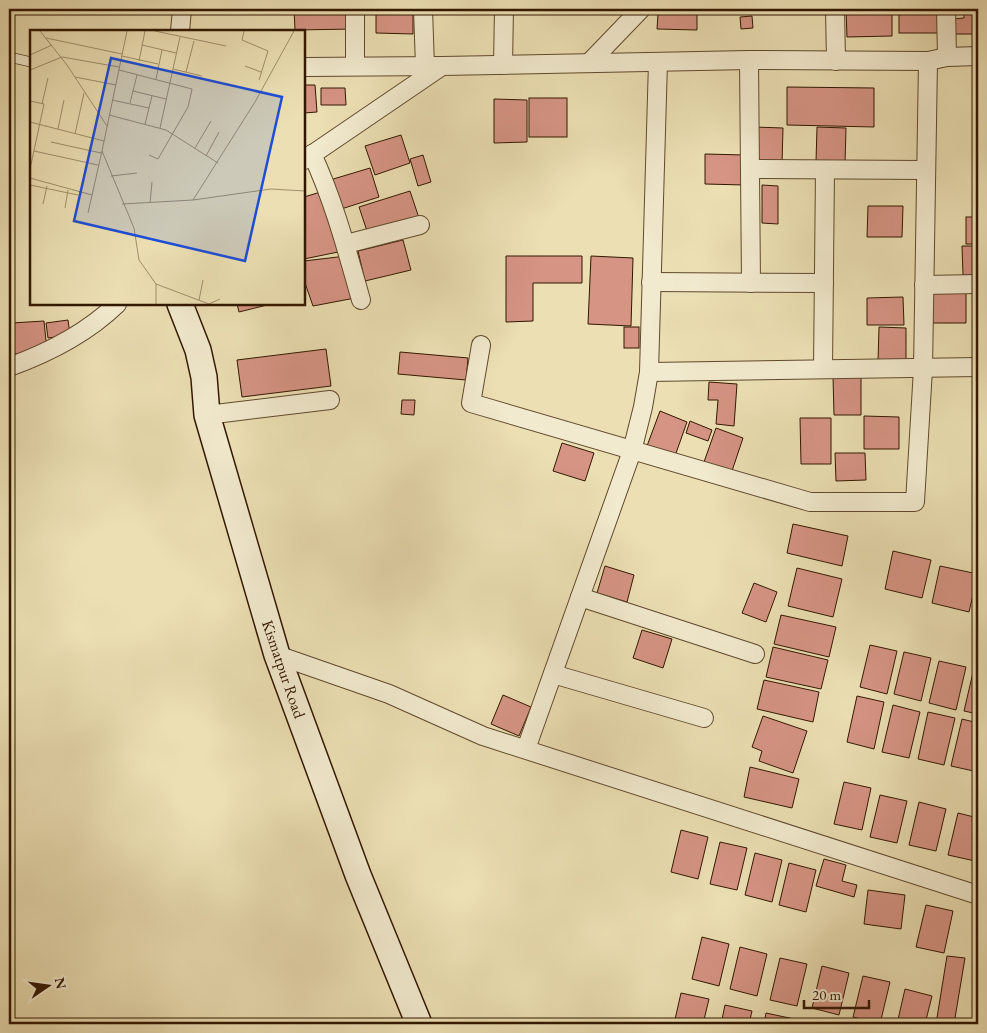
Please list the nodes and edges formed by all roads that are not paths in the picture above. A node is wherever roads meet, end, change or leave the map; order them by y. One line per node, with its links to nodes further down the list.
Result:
1 (182, 9): 8 (street)
2 (355, 9): 19 (street)
3 (423, 9): 20 (street)
4 (504, 9): 18 (street)
5 (641, 9): 17 (street)
6 (835, 9): 13 (street)
7 (946, 9): 11 (street)
8 (180, 30)
9 (978, 56): 11 (street)
10 (9, 57): 15 (lane)
11 (946, 57): 14 (street)
12 (749, 60): 13 (street); 16 (street); 23 (street)
13 (836, 61): 14 (street)
14 (928, 61): 25 (street)
15 (30, 62)
16 (658, 62): 17 (street); 28 (street)
17 (589, 63): 18 (street)
18 (503, 65): 20 (street)
19 (355, 66): 20 (street); 21 (street)
20 (434, 66): 22 (street)
21 (305, 67)
22 (308, 157): 27 (street)
23 (751, 169): 24 (street); 29 (street)
24 (825, 170): 25 (street); 30 (street)
25 (926, 170): 32 (street)
26 (420, 225): 27 (street)
27 (346, 244): 33 (street)
28 (652, 282): 29 (street); 41 (street)
29 (751, 283): 30 (street)
30 (824, 283): 39 (street)
31 (978, 284): 32 (street)
32 (924, 286): 40 (street)
33 (360, 300)
34 (116, 305): 37 (street)
35 (180, 305): 43 (street, Kismatpur Road)
36 (481, 345): 44 (street)
37 (9, 367)
38 (978, 367): 40 (street)
39 (823, 369): 40 (street); 41 (street)
40 (923, 369): 44 (street)
41 (649, 372): 44 (street)
42 (330, 400): 43 (street)
43 (207, 415): 47 (street, Kismatpur Road)
44 (632, 450): 45 (street)
45 (580, 597): 46 (street); 48 (street)
46 (755, 654)
47 (277, 655): 50 (street); 52 (street, Kismatpur Road)
48 (553, 674): 49 (street); 50 (street)
49 (704, 718)
50 (526, 749): 51 (street)
51 (978, 895)
52 (419, 1024)

